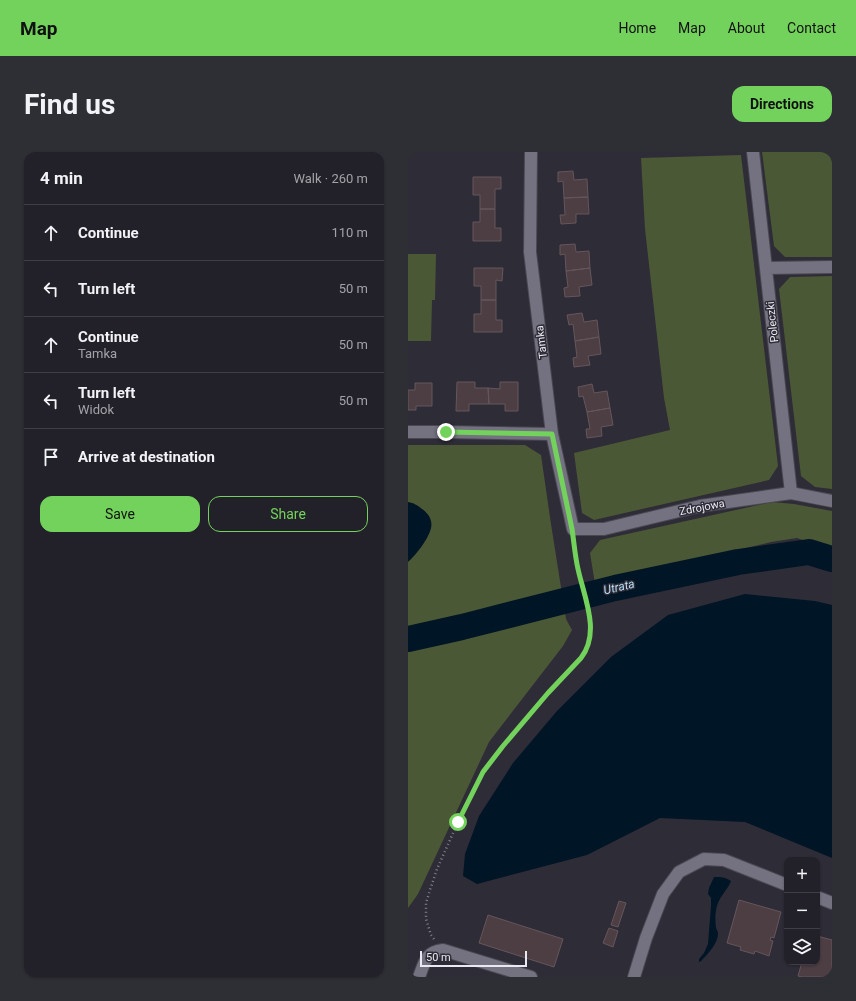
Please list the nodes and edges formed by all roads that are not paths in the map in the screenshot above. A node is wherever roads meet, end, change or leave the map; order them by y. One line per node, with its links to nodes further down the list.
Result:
1 (530, 152): 6 (street, Tamka)
2 (753, 152): 4 (street, Poleczki)
3 (832, 267): 4 (street)
4 (766, 268): 7 (street, Poleczki)
5 (408, 432): 6 (street)
6 (552, 434): 9 (street, Tamka)
7 (791, 493): 8 (street, Zdrojowa); 9 (street, Zdrojowa)
8 (832, 501)
9 (572, 529)
10 (784, 884): 15 (street)
11 (820, 898): 12 (street)
12 (832, 903)
13 (419, 977): 14 (street)
14 (531, 977)
15 (634, 977)

